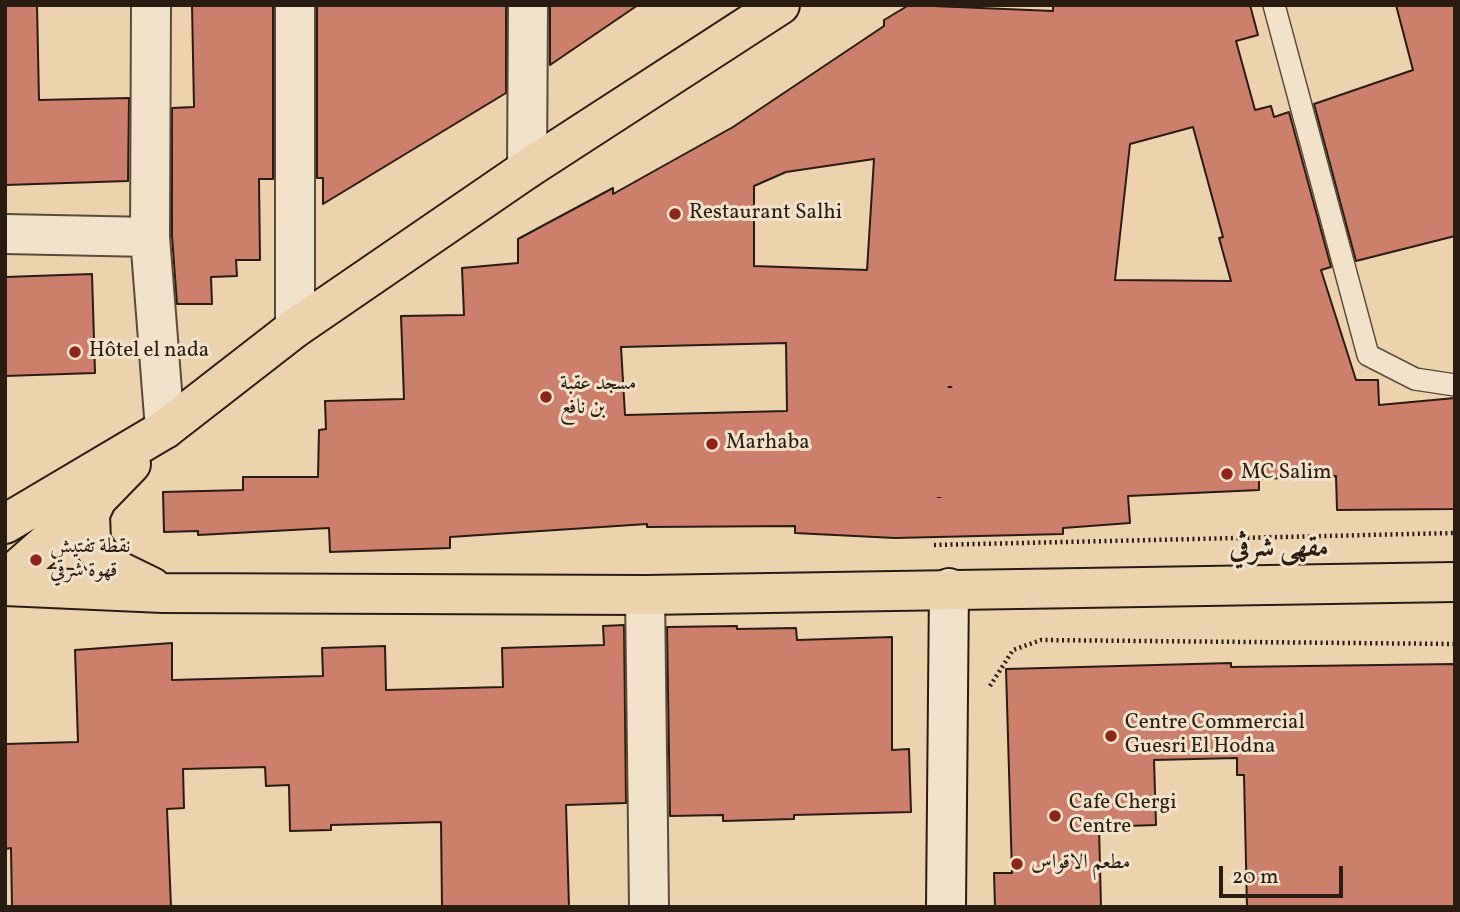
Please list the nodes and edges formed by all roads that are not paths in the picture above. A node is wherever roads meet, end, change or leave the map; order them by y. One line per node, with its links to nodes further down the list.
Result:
1 (151, 5): 8 (street)
2 (295, 5): 9 (street)
3 (528, 5): 6 (street)
4 (780, 5): 6 (main road)
5 (1273, 5): 10 (lane)
6 (527, 169): 9 (main road)
7 (5, 234): 8 (street)
8 (150, 237): 11 (street)
9 (295, 328): 11 (main road)
10 (1455, 385)
11 (164, 429): 12 (main road); 13 (main road)
12 (97, 499): 14 (main road); 18 (main road)
13 (5, 524)
14 (5, 580)
15 (1455, 582): 17 (main road)
16 (5, 586): 18 (main road)
17 (949, 587): 19 (main road); 21 (street)
18 (163, 593): 19 (main road)
19 (645, 595): 20 (street)
20 (649, 907)
21 (946, 907)

